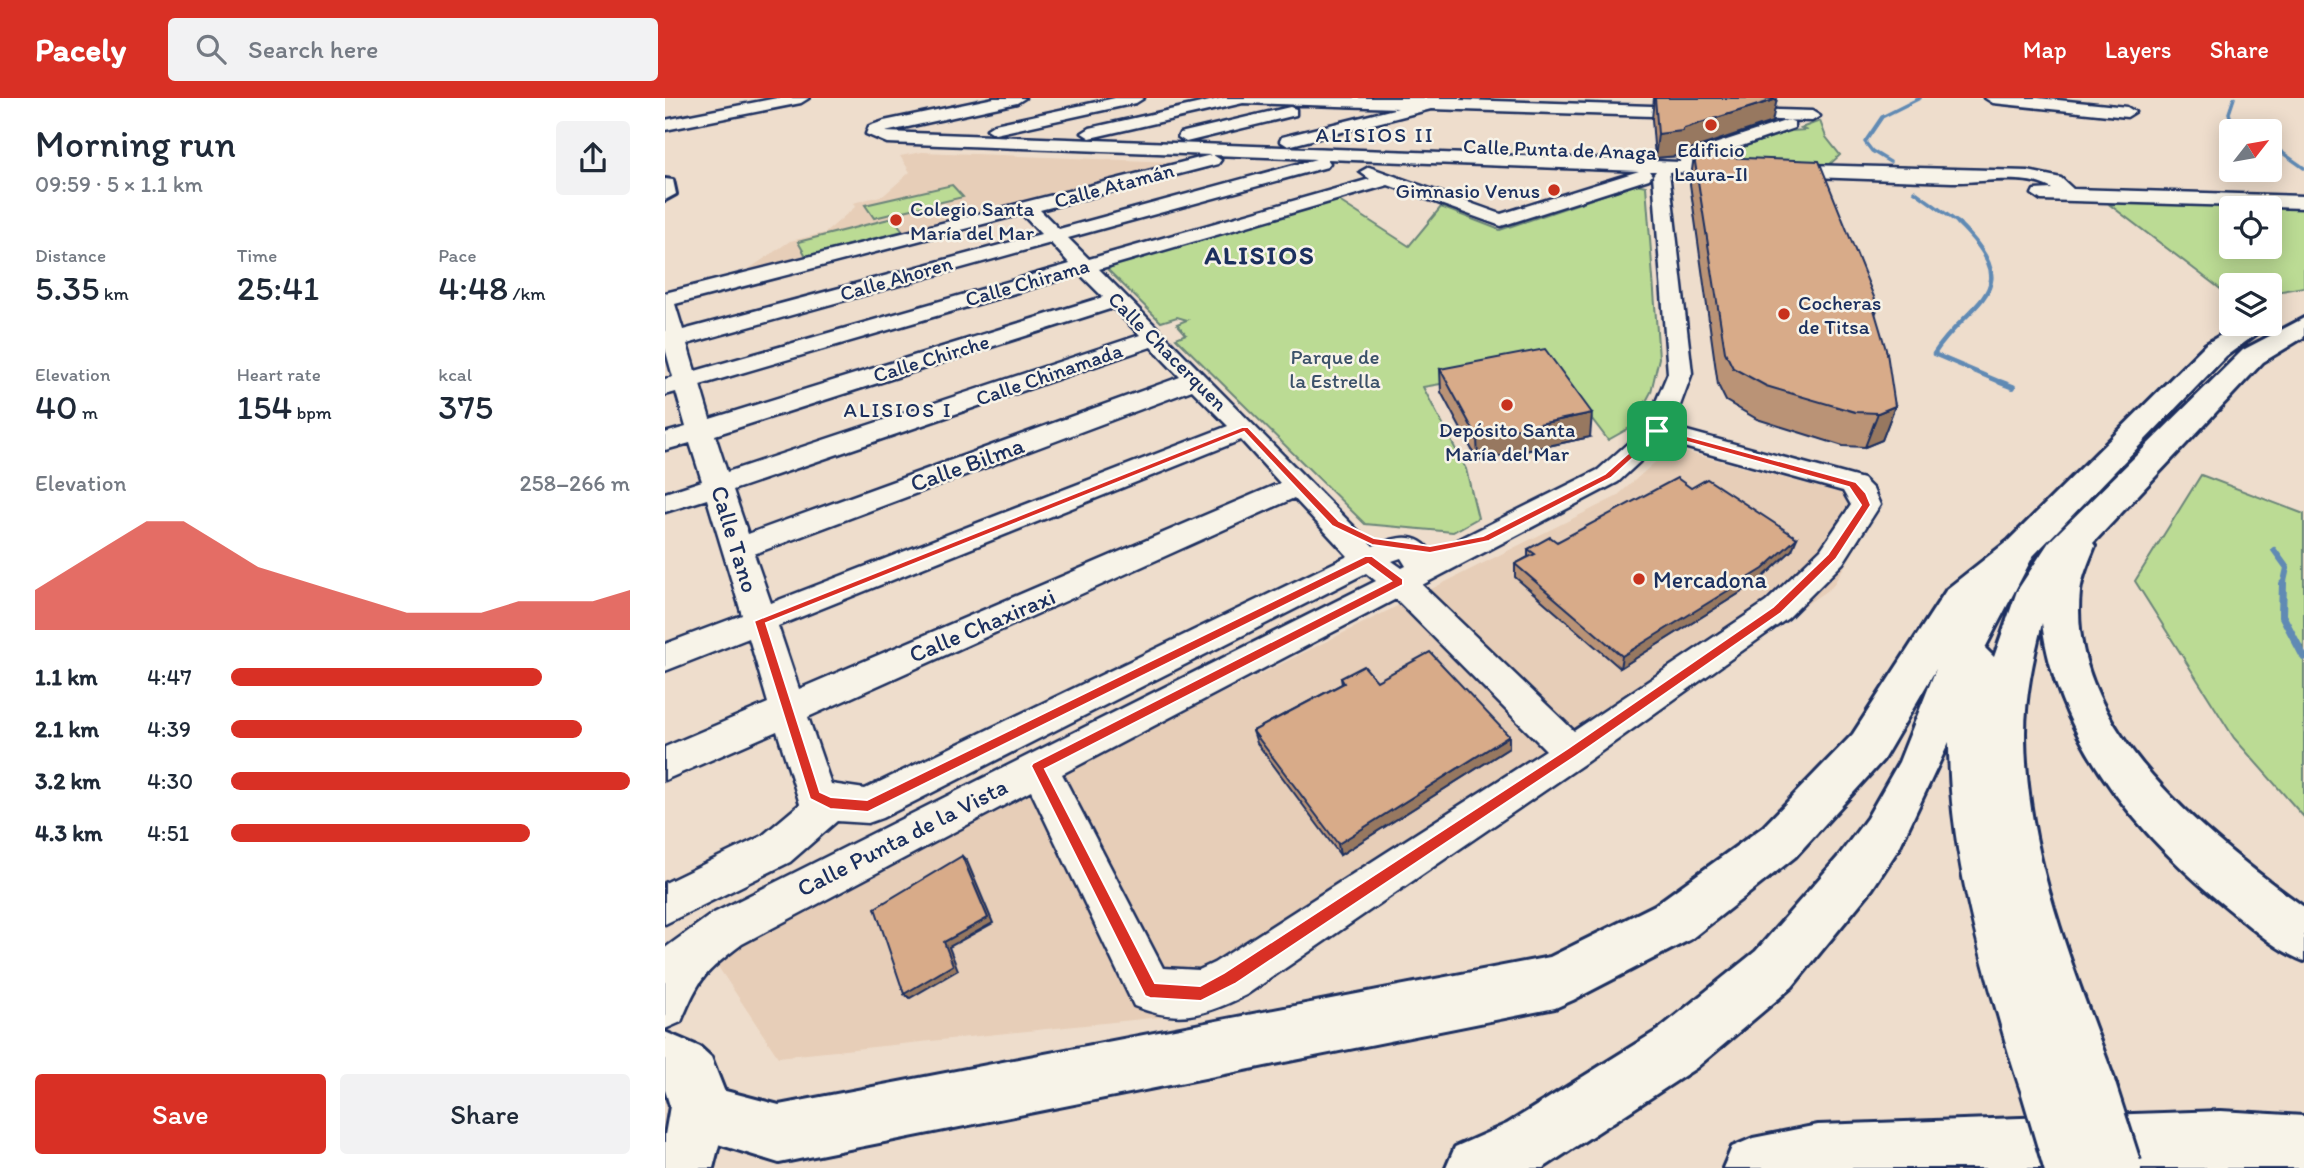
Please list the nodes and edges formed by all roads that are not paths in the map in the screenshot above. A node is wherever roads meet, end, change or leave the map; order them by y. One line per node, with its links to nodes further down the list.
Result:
1 (801, 98): 16 (street)
2 (1017, 98): 18 (street, Calle Punta de Anaga)
3 (1136, 98): 18 (street)
4 (1237, 98): 5 (street)
5 (1244, 98): 9 (street); 19 (street)
6 (1454, 98): 11 (street, Calle Atamán)
7 (1790, 98): 13 (street)
8 (1993, 98): 12 (street)
9 (1321, 101): 10 (street); 20 (street)
10 (1380, 101): 11 (street); 15 (street)
11 (1426, 105): 14 (street); 15 (street, Calle Atamán)
12 (2127, 112)
13 (1815, 113): 14 (street); 17 (street)
14 (1771, 117): 17 (street)
15 (1359, 123): 21 (street, Calle Atamán)
16 (665, 125)
17 (1787, 126): 25 (street)
18 (950, 140): 19 (street, Calle Punta de Anaga); 22 (street, Calle Punta de Anaga)
19 (1049, 143): 20 (street, Calle Punta de Anaga)
20 (1142, 147): 21 (street, Calle Punta de Anaga)
21 (1251, 150): 22 (street, Calle Atamán); 25 (street, Calle Punta de Anaga)
22 (1211, 160): 23 (street, Calle Punta de Anaga); 34 (street, Calle Atamán)
23 (1321, 163): 24 (street, Calle Punta de Anaga); 35 (street, Calle Ahoren)
24 (1347, 164): 25 (street, Calle Punta de Anaga); 27 (street)
25 (1658, 172): 27 (street); 29 (street, Calle Punta de Anaga); 29 (street, Calle Punta de Anaga); 50 (street, Calle Punta de la Vista)
26 (2047, 178): 29 (street); 30 (street); 31 (street)
27 (1389, 179): 36 (street, Calle Chirama)
28 (665, 184): 32 (main road)
29 (2026, 184): 31 (street)
30 (2304, 189)
31 (2062, 192): 33 (street)
32 (665, 194)
33 (2304, 202)
34 (1027, 208): 35 (street, Calle Chacerquen); 37 (street, Calle Atamán)
35 (1053, 235): 36 (street, Calle Chacerquen); 45 (street, Calle Ahoren)
36 (1083, 266): 38 (street, Calle Chacerquen); 47 (street, Calle Chirama)
37 (665, 300)
38 (1116, 300): 44 (street, Calle Chacerquen); 49 (street, Calle Chirche)
39 (2304, 304): 41 (main road)
40 (665, 306): 45 (street, Calle Tano)
41 (2282, 312)
42 (2304, 326): 56 (main road)
43 (2239, 336): 57 (main road)
44 (1155, 338): 46 (street, Calle Chacerquen); 52 (street, Calle Chinamada)
45 (675, 340): 47 (street, Calle Tano)
46 (1196, 380): 48 (street, Calle Chacerquen); 58 (street, Calle Bilma)
47 (675, 384): 49 (street, Calle Tano)
48 (1245, 429): 53 (street, Calle Chacerquen); 62 (street)
49 (700, 431): 51 (street, Calle Chirche); 52 (street, Calle Tano)
50 (1657, 431): 60 (street, Calle Punta de la Vista); 65 (street)
51 (665, 442)
52 (719, 485): 54 (street, Calle Chinamada); 58 (street, Calle Tano)
53 (1300, 485): 55 (street, Calle Chacerquen); 64 (street, Calle Chaxiraxi)
54 (665, 503)
55 (1335, 524): 59 (street, Calle Chacerquen); 60 (street)
56 (2081, 534): 70 (main road); 74 (main road)
57 (2021, 548): 61 (main road); 75 (main road)
58 (738, 549): 62 (street, Calle Tano)
59 (1368, 559): 60 (street, Calle Chacerquen); 68 (street)
60 (1409, 566): 65 (street, Calle Chacerquen); 67 (street, Calle Punta de la Vista)
61 (1984, 617): 74 (main road); 78 (main road)
62 (760, 621): 63 (street); 64 (street, Calle Tano)
63 (665, 658)
64 (786, 710): 66 (street, Calle Chaxiraxi); 68 (street, Calle Tano)
65 (1572, 752): 67 (street)
66 (665, 764)
67 (1038, 766): 71 (street, Calle Punta de la Vista)
68 (830, 803): 69 (street)
69 (665, 904)
70 (2304, 937)
71 (679, 964): 72 (street, Calle Punta de la Vista)
72 (665, 1006)
73 (667, 1055): 75 (main road)
74 (2068, 1087): 80 (main road, bridge); 81 (main road, bridge)
75 (699, 1112): 77 (main road)
76 (2304, 1145): 79 (main road)
77 (683, 1168)
78 (1476, 1168)
79 (1753, 1168)
80 (2071, 1168)
81 (2115, 1168)

